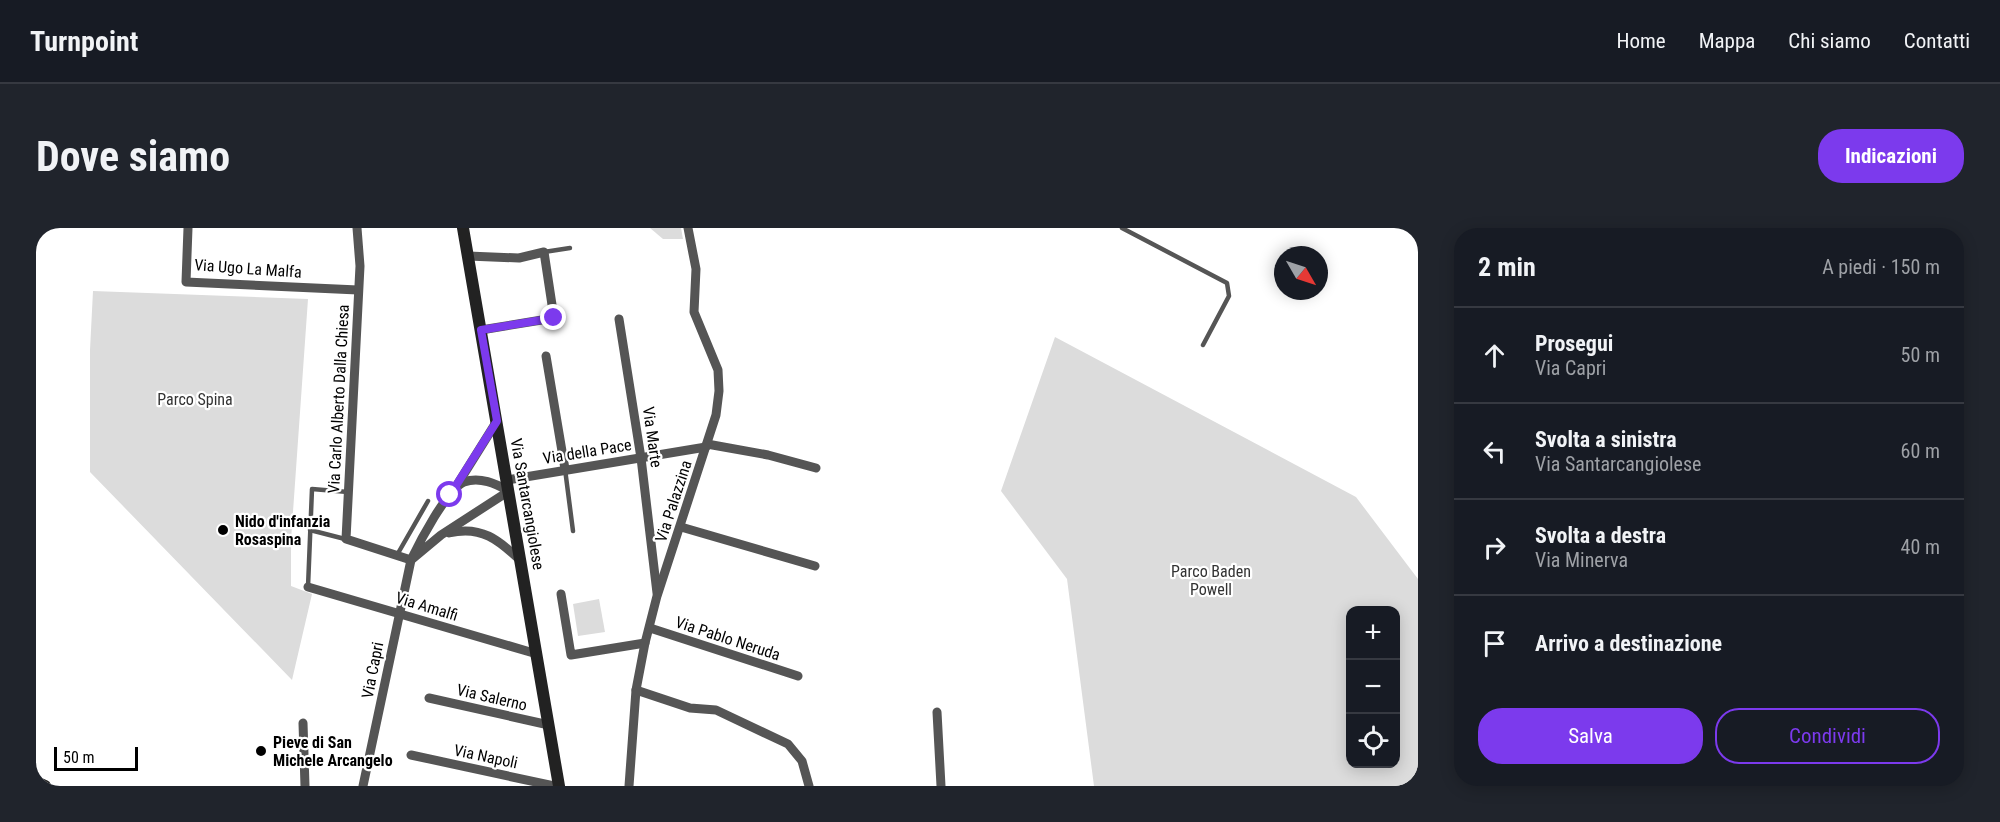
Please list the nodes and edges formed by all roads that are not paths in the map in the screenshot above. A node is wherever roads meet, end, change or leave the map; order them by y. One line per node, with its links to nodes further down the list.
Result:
1 (189, 228): 9 (street, Via Ugo La Malfa)
2 (357, 228): 9 (street, Via Carlo Alberto Dalla Chiesa)
3 (463, 228): 8 (main road, Via Santarcangiolese)
4 (688, 228): 15 (street, Via Palazzina)
5 (1122, 228): 12 (lane)
6 (570, 248): 7 (lane)
7 (544, 252): 8 (street); 11 (street)
8 (468, 256): 11 (main road, Via Santarcangiolese)
9 (358, 290): 20 (street, Via Carlo Alberto Dalla Chiesa)
10 (619, 319): 16 (street, Via Marte)
11 (481, 330): 14 (main road, Via Santarcangiolese)
12 (1203, 345)
13 (546, 356): 18 (street)
14 (497, 421): 19 (main road, Via Santarcangiolese); 21 (street, Via Capri)
15 (706, 445): 16 (street, Via della Pace); 17 (street, Via della Pace); 23 (street, Via Palazzina)
16 (641, 458): 18 (street, Via della Pace); 34 (street, Via Marte)
17 (816, 468)
18 (566, 469): 19 (street, Via della Pace); 25 (lane)
19 (508, 486): 21 (street, Via Capri); 26 (street); 29 (main road, Via Santarcangiolese)
20 (348, 492): 24 (lane); 27 (street, Via Carlo Alberto Dalla Chiesa)
21 (450, 495): 30 (street, Via Capri)
22 (428, 501): 28 (lane)
23 (681, 526): 31 (street); 34 (street, Via Palazzina)
24 (310, 530): 27 (lane); 32 (lane)
25 (573, 531)
26 (441, 535): 29 (street); 30 (street)
27 (346, 539): 28 (street)
28 (397, 555): 30 (street)
29 (521, 561): 38 (main road, Via Santarcangiolese)
30 (410, 563): 35 (street, Via Capri)
31 (815, 566)
32 (309, 587): 35 (street, Via Amalfi)
33 (561, 594): 37 (street)
34 (657, 596): 36 (street, Via Palazzina)
35 (399, 613): 38 (street, Via Amalfi); 49 (street, Via Capri)
36 (650, 628): 37 (street, Via Palazzina); 39 (street, Via Pablo Neruda)
37 (645, 643): 40 (street, Via Palazzina)
38 (537, 654): 44 (main road, Via Santarcangiolese)
39 (798, 676)
40 (636, 690): 51 (street, Via Palazzina); 52 (street)
41 (429, 699): 44 (street, Via Salerno)
42 (937, 712): 53 (street)
43 (303, 723): 48 (street)
44 (549, 725): 50 (main road, Via Santarcangiolese)
45 (411, 755): 50 (street, Via Napoli)
46 (36, 782): 47 (main road)
47 (45, 786)
48 (305, 786)
49 (363, 786)
50 (556, 786)
51 (629, 786)
52 (809, 786)
53 (941, 786)

